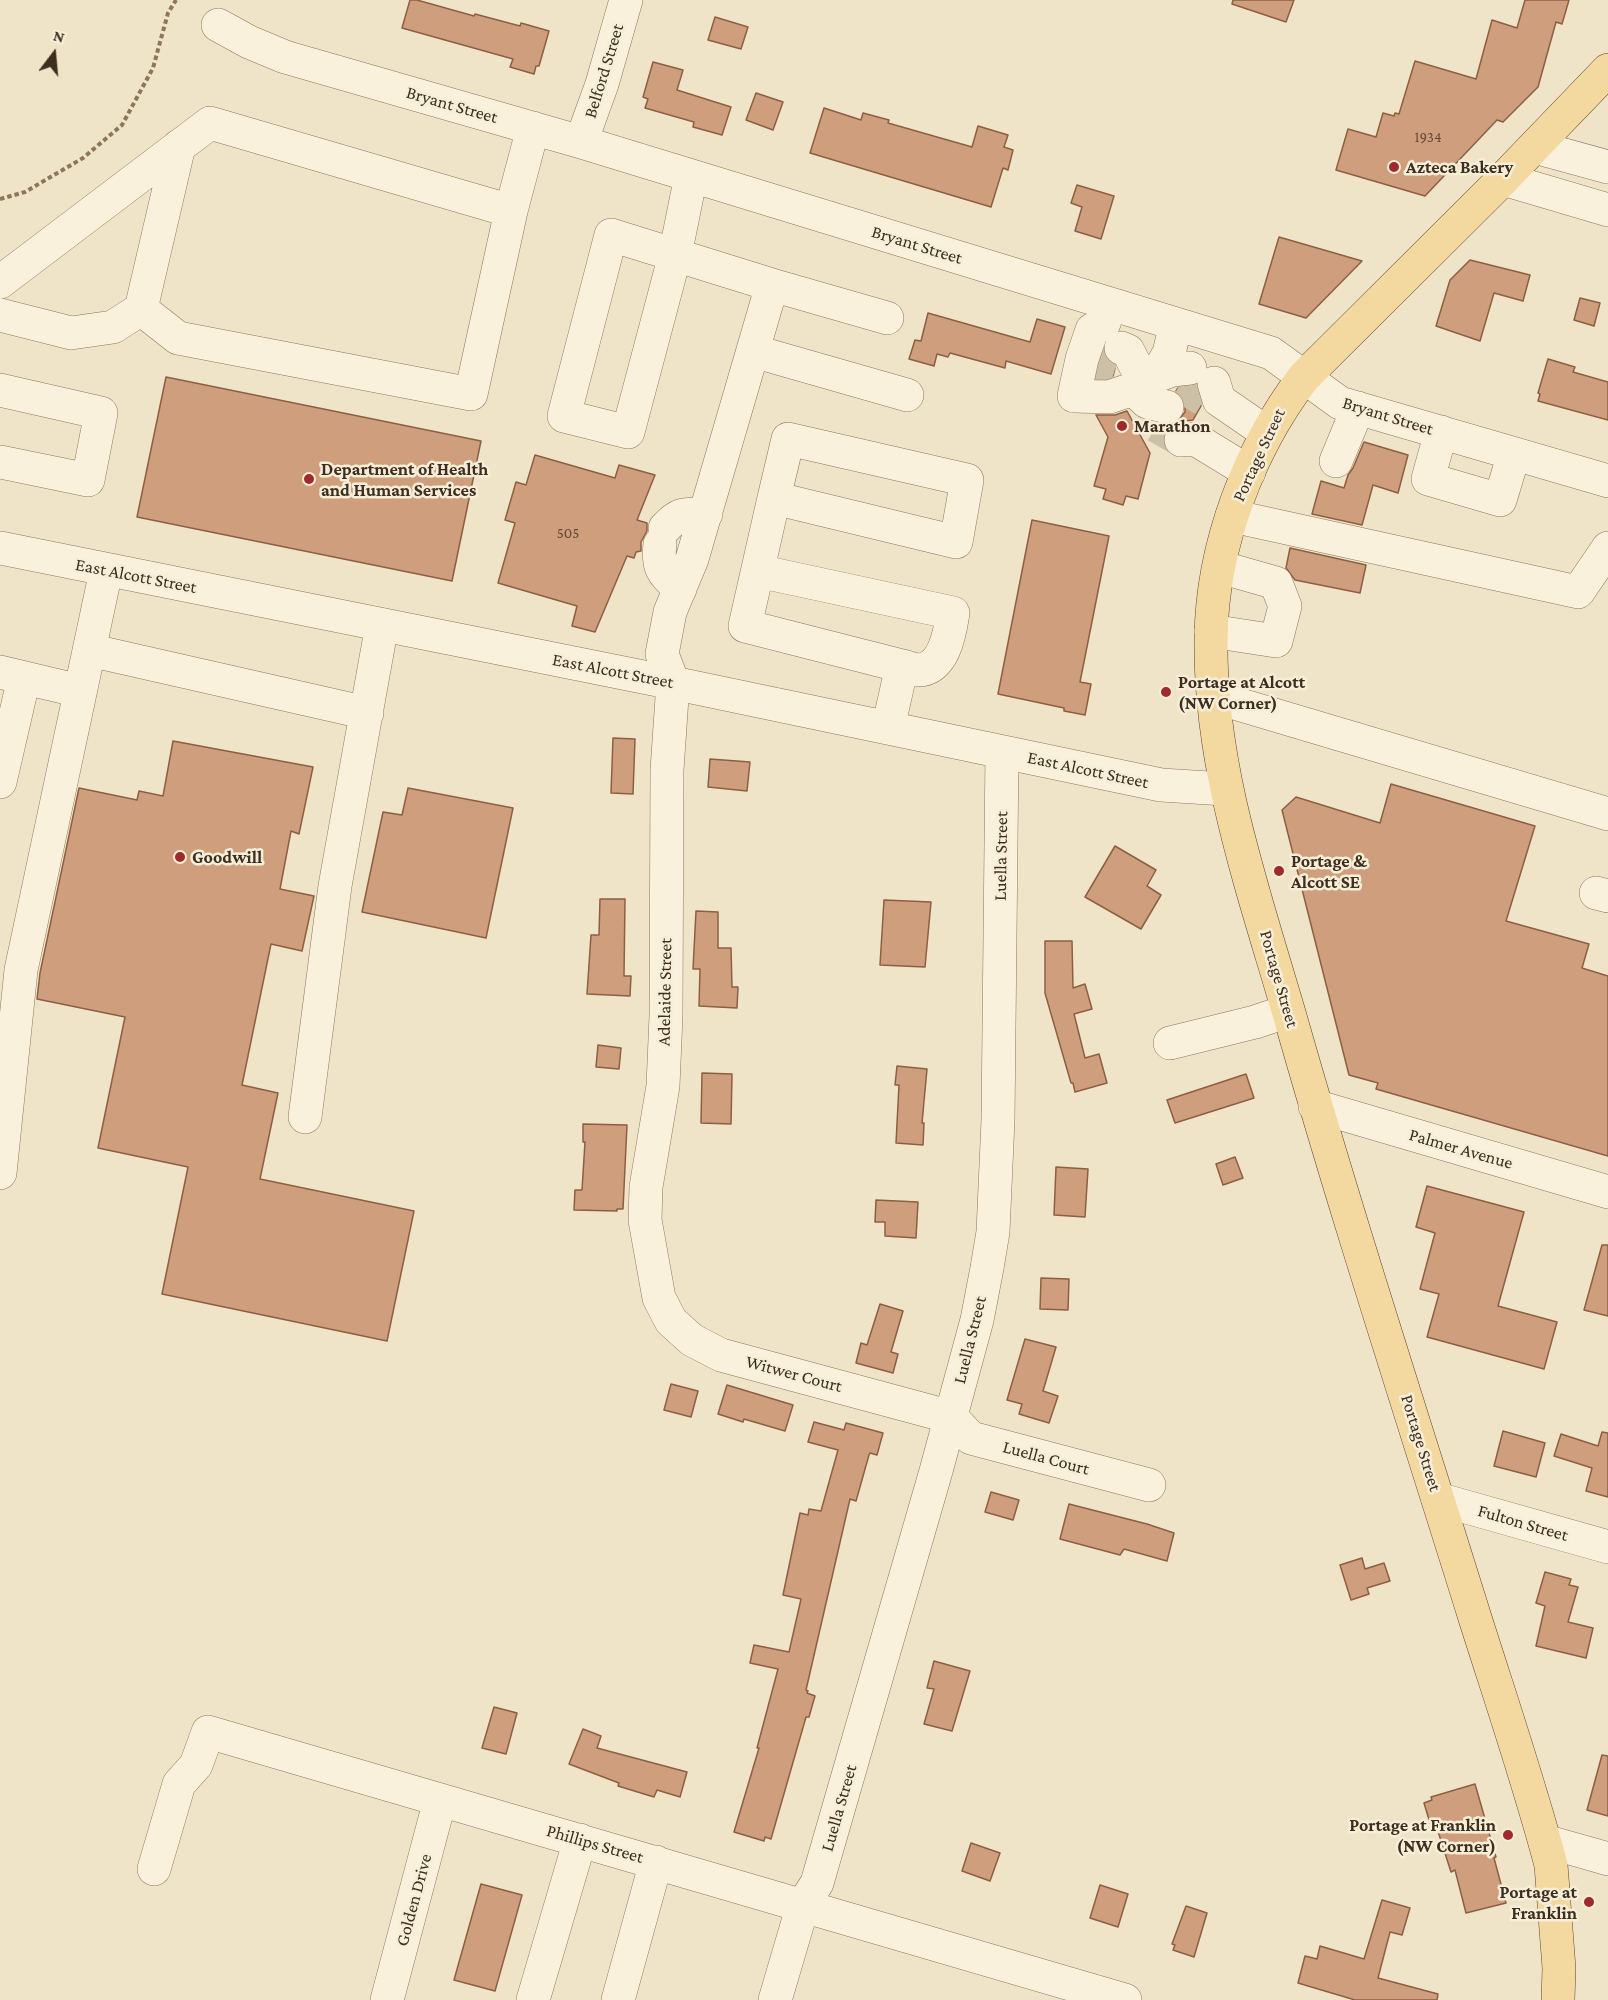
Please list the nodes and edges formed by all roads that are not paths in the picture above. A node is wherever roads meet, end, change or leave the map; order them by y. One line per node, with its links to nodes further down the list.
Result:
1 (626, 0): 5 (street, Belford Street)
2 (218, 25): 4 (street, Bryant Street)
3 (1608, 70): 7 (main road, Portage Street)
4 (533, 129): 5 (street, Bryant Street); 12 (street)
5 (581, 142): 9 (street, Bryant Street)
6 (179, 146): 12 (street); 14 (street); 17 (street)
7 (1535, 147): 8 (street); 10 (main road, Portage Street)
8 (1608, 167)
9 (691, 176): 13 (street); 16 (street, Bryant Street)
10 (1503, 179): 11 (street); 22 (main road, Portage Street)
11 (1608, 210)
12 (511, 211): 17 (street)
13 (675, 255): 13 (street); 15 (street)
14 (0, 282)
15 (772, 285): 19 (street); 21 (street)
16 (1110, 305): 20 (street, Bryant Street); 23 (street)
17 (141, 309): 18 (street)
18 (0, 315)
19 (887, 318)
20 (1176, 324): 22 (street, Bryant Street); 23 (street)
21 (753, 351): 25 (street); 35 (street)
22 (1304, 377): 26 (street, Bryant Street); 28 (main road, Portage Street)
23 (1154, 385): 28 (street); 32 (street)
24 (0, 390): 31 (street)
25 (907, 395)
26 (1358, 408): 27 (street, Bryant Street); 30 (street)
27 (1441, 432): 29 (street, Bryant Street); 29 (street)
28 (1268, 433): 32 (main road, Portage Street)
29 (1514, 453): 33 (street, Bryant Street)
30 (1336, 460)
31 (0, 462)
32 (1249, 472): 36 (main road, Portage Street)
33 (1608, 481)
34 (774, 498): 34 (street); 41 (street)
35 (706, 514): 42 (street); 42 (street)
36 (1232, 516): 38 (street); 39 (main road, Portage Street)
37 (0, 548): 40 (street, East Alcott Street)
38 (1608, 548)
39 (1220, 567): 44 (main road, Portage Street); 44 (street)
40 (106, 571): 43 (street, East Alcott Street); 45 (street)
41 (758, 571): 46 (street); 46 (street)
42 (680, 589): 48 (street)
43 (382, 625): 48 (street, East Alcott Street); 51 (street)
44 (1211, 631): 50 (main road, Portage Street)
45 (89, 650): 49 (street); 51 (street)
46 (902, 666): 52 (street)
47 (12, 675): 49 (street); 54 (street)
48 (673, 683): 52 (street, East Alcott Street); 63 (street, Adelaide Street)
49 (80, 692): 61 (street)
50 (1214, 697): 55 (main road, Portage Street); 56 (street)
51 (367, 713): 60 (street)
52 (888, 728): 53 (street, East Alcott Street)
53 (1002, 752): 55 (street, East Alcott Street); 64 (street, Luella Street)
54 (0, 782)
55 (1226, 789): 57 (main road, Portage Street)
56 (1608, 814)
57 (1288, 1011): 58 (street); 59 (main road, Portage Street)
58 (1170, 1043)
59 (1315, 1106): 62 (street, Palmer Avenue); 66 (main road, Portage Street)
60 (305, 1117)
61 (0, 1173)
62 (1608, 1192)
63 (659, 1298): 64 (street, Witwer Court)
64 (951, 1418): 65 (street, Luella Court); 74 (street, Luella Street)
65 (1149, 1485)
66 (1438, 1499): 67 (street, Fulton Street); 70 (main road, Portage Street)
67 (1608, 1547)
68 (440, 1800): 69 (street, Phillips Street); 73 (street, Phillips Street); 75 (street, Golden Drive)
69 (580, 1840): 72 (street, Phillips Street); 76 (street)
70 (1545, 1841): 71 (street); 80 (main road, Portage Street)
71 (1608, 1859)
72 (657, 1862): 74 (street, Phillips Street); 77 (street)
73 (154, 1869)
74 (803, 1905): 78 (street); 79 (street, Phillips Street)
75 (387, 2000)
76 (532, 2000)
77 (618, 2000)
78 (776, 2000)
79 (1125, 2000)
80 (1558, 2000)

